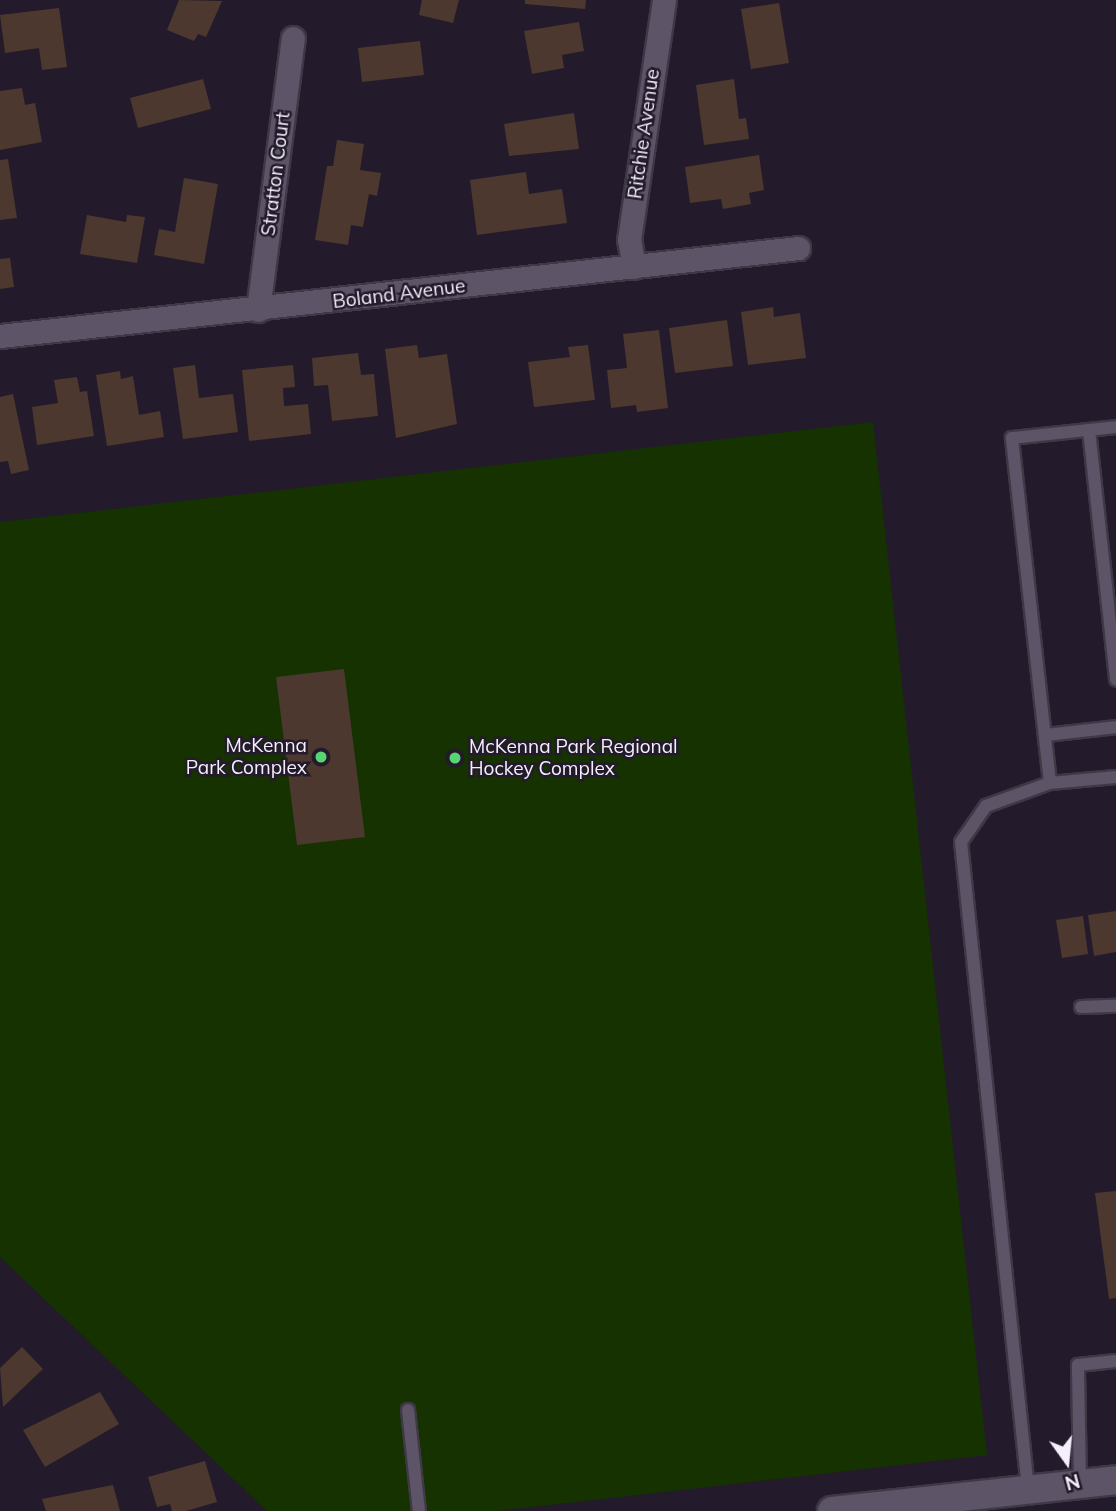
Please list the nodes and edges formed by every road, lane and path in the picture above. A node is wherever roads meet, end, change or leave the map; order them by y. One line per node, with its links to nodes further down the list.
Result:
1 (663, 0): 4 (street, Ritchie Avenue)
2 (293, 38): 5 (street, Stratton Court)
3 (798, 248): 4 (street, Boland Avenue)
4 (634, 267): 5 (street, Boland Avenue)
5 (258, 310): 6 (street, Boland Avenue)
6 (0, 336)
7 (1116, 427): 8 (lane)
8 (1089, 430): 9 (lane); 12 (lane)
9 (1112, 609): 10 (lane)
10 (1116, 680)
11 (1116, 727): 12 (lane)
12 (1045, 735): 14 (lane)
13 (1116, 776): 14 (lane)
14 (1050, 783): 21 (lane)
15 (1116, 1006): 16 (lane)
16 (1081, 1007)
17 (1116, 1361): 20 (lane)
18 (408, 1410): 23 (lane)
19 (1116, 1480): 20 (street)
20 (1080, 1484): 21 (street)
21 (1028, 1489): 22 (street)
22 (913, 1506): 24 (street)
23 (419, 1511)
24 (832, 1511)

